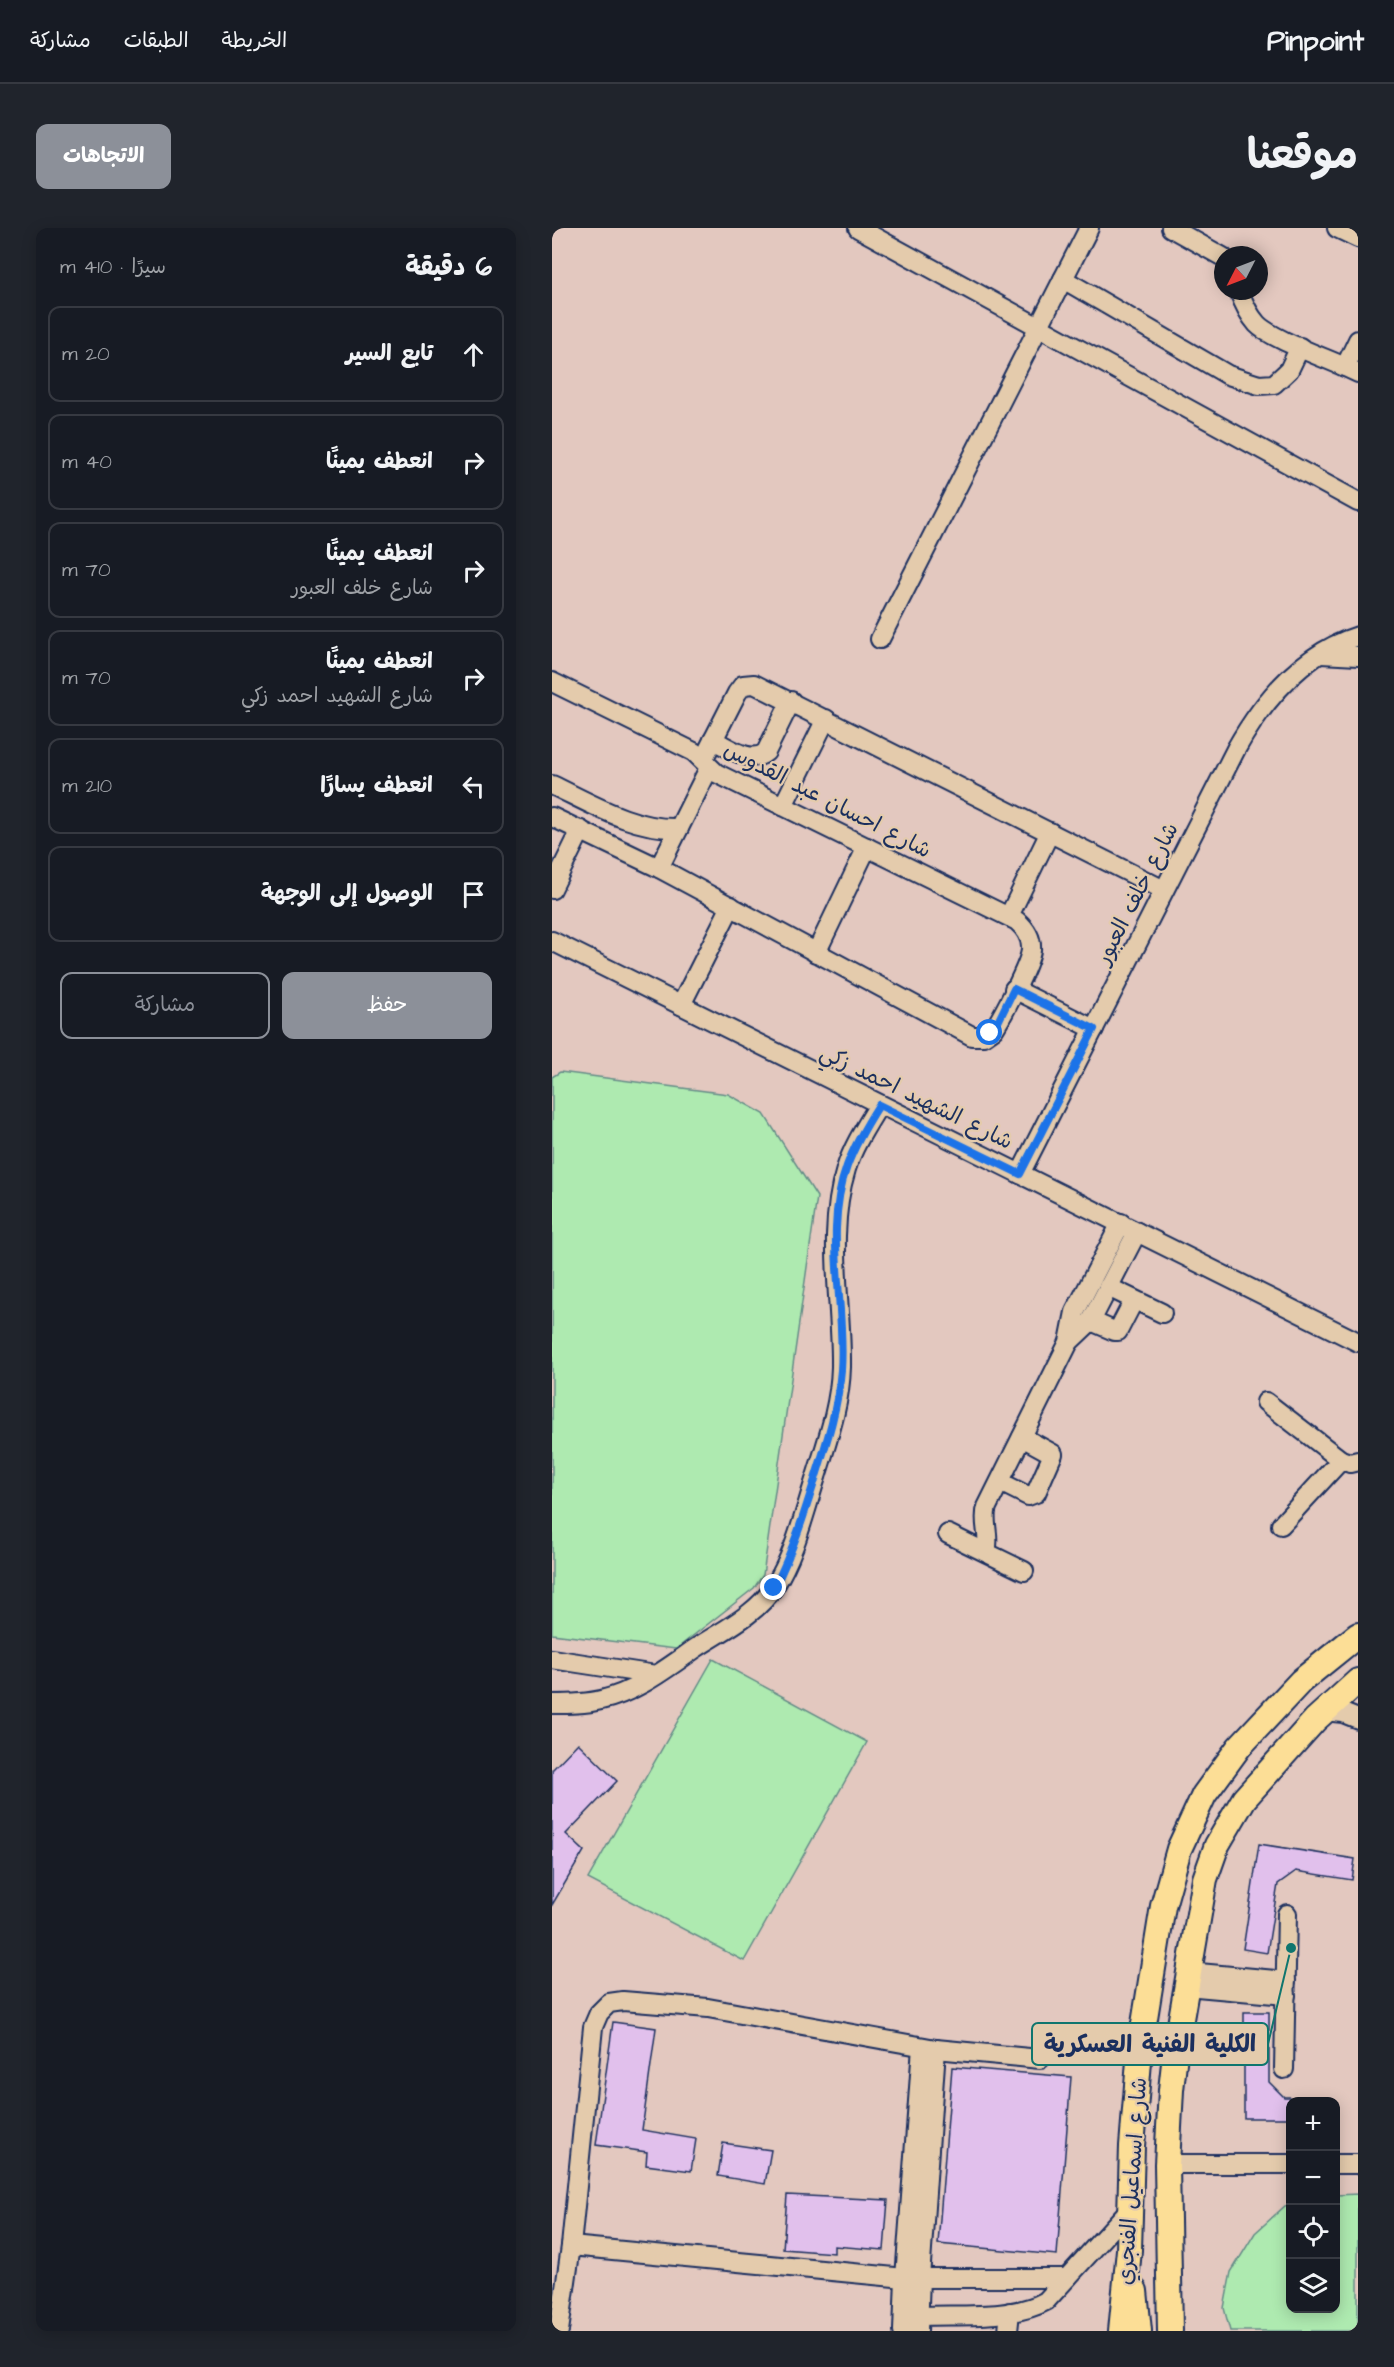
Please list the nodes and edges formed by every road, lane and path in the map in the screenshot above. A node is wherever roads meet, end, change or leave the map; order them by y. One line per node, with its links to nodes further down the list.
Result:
1 (858, 228): 5 (street)
2 (1089, 228): 8 (street)
3 (1171, 228): 7 (street)
4 (1337, 228): 6 (street)
5 (878, 233): 10 (street)
6 (1358, 238)
7 (1214, 252)
8 (1063, 279): 10 (street); 12 (street)
9 (1242, 300): 12 (street)
10 (1039, 327): 14 (street); 16 (street)
11 (1358, 340): 13 (street)
12 (1300, 347): 13 (street)
13 (1352, 370)
14 (1358, 502)
15 (1358, 636): 17 (street, شارع خلف العبور)
16 (880, 639)
17 (1321, 654): 18 (street); 33 (street, شارع خلف العبور)
18 (1358, 656)
19 (552, 682): 23 (street, شارع احسان عبد القدوس)
20 (791, 701): 21 (street); 22 (street); 22 (street)
21 (826, 719): 25 (street); 29 (street)
22 (713, 740): 23 (street)
23 (706, 764): 25 (street, شارع احسان عبد القدوس); 27 (street)
24 (552, 785): 27 (street)
25 (783, 806): 30 (street, شارع احسان عبد القدوس)
26 (552, 817): 28 (street, شارع احسان عبد القدوس)
27 (679, 828): 31 (street)
28 (581, 830): 31 (street, شارع احسان عبد القدوس); 32 (street)
29 (1050, 832): 33 (street); 35 (street)
30 (867, 847): 35 (street, شارع احسان عبد القدوس); 37 (street)
31 (659, 868): 34 (street, شارع احسان عبد القدوس)
32 (552, 889)
33 (1164, 890): 40 (street, شارع خلف العبور)
34 (731, 906): 37 (street, شارع احسان عبد القدوس); 39 (street)
35 (1009, 916): 38 (street, شارع احسان عبد القدوس)
36 (552, 941): 39 (street, شارع الشهيد احمد زكي)
37 (816, 953): 38 (street, شارع احسان عبد القدوس)
38 (1014, 989): 40 (street)
39 (681, 1005): 41 (street, شارع الشهيد احمد زكي)
40 (1094, 1029): 42 (street, شارع خلف العبور)
41 (879, 1105): 42 (street, شارع الشهيد احمد زكي); 61 (street)
42 (1020, 1174): 43 (street, شارع الشهيد احمد زكي)
43 (1120, 1223): 44 (street, شارع الشهيد احمد زكي); 49 (street)
44 (1137, 1232): 45 (street); 50 (street, شارع الشهيد احمد زكي)
45 (1108, 1287): 46 (street); 48 (street)
46 (1134, 1300): 47 (street); 48 (street)
47 (1162, 1314)
48 (1091, 1321): 49 (street)
49 (1069, 1342): 52 (street)
50 (1358, 1342)
51 (1266, 1402): 53 (street)
52 (1022, 1437): 54 (street); 54 (street)
53 (1350, 1460): 55 (street)
54 (1000, 1482): 57 (street)
55 (1281, 1525)
56 (948, 1534): 57 (street)
57 (986, 1552): 58 (street)
58 (1024, 1571)
59 (1358, 1635): 76 (main road, شارع اسماعيل الفنجري)
60 (552, 1659): 61 (street)
61 (657, 1675): 63 (street)
62 (1358, 1681): 64 (main road, شارع اسماعيل الفنجري)
63 (552, 1704)
64 (1324, 1711): 65 (street); 67 (main road, شارع اسماعيل الفنجري)
65 (1358, 1719)
66 (1287, 1914): 68 (street)
67 (1187, 1979): 68 (street); 72 (main road, شارع اسماعيل الفنجري)
68 (1286, 1988): 71 (street)
69 (929, 2048): 70 (street); 77 (street); 79 (street)
70 (1040, 2059)
71 (1284, 2069)
72 (1167, 2164): 73 (street); 88 (main road, شارع اسماعيل الفنجري)
73 (1286, 2164)
74 (1340, 2164): 75 (street)
75 (1358, 2164)
76 (1128, 2211): 78 (main road, شارع اسماعيل الفنجري); 80 (street)
77 (571, 2246): 79 (street); 83 (street)
78 (1129, 2250): 86 (main road, شارع اسماعيل الفنجري); 87 (main road)
79 (912, 2278): 80 (street); 82 (street); 84 (street)
80 (1067, 2278): 81 (street)
81 (1010, 2312): 82 (street); 85 (street)
82 (918, 2324)
83 (559, 2331)
84 (903, 2331)
85 (1008, 2331)
86 (1121, 2331)
87 (1139, 2331)
88 (1170, 2331)

